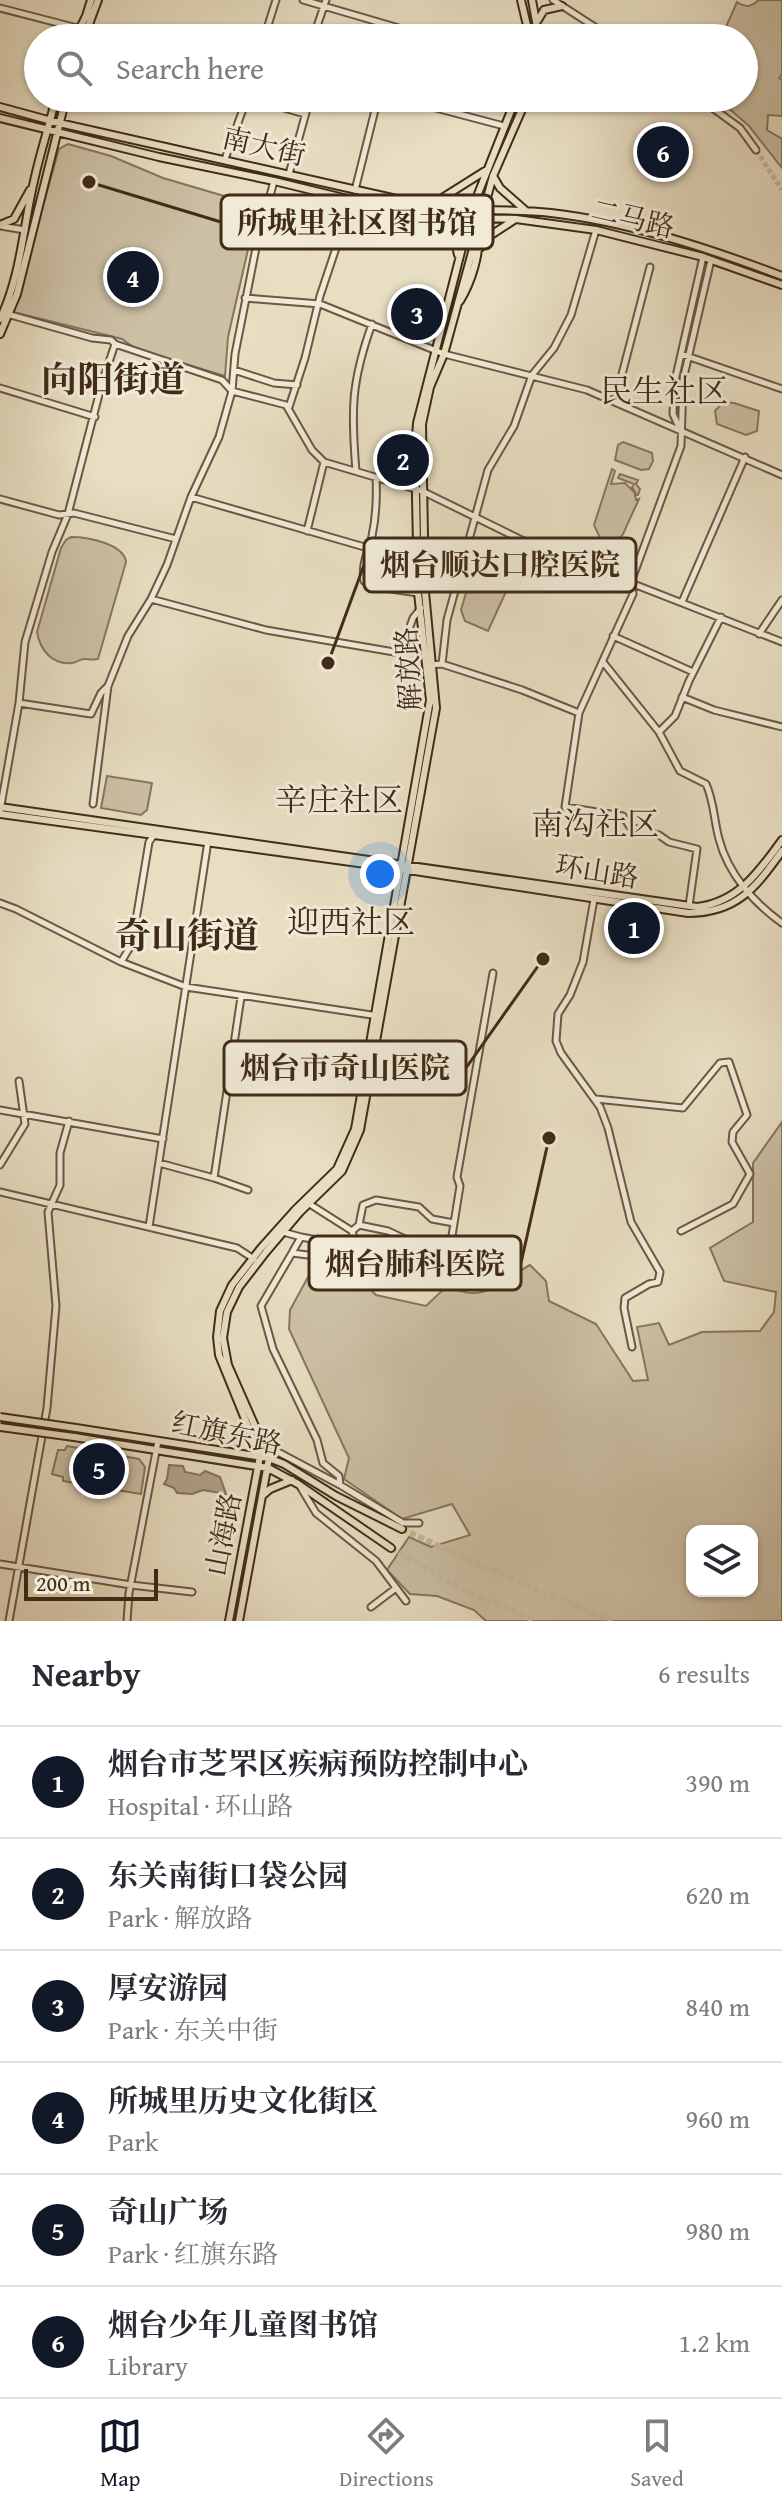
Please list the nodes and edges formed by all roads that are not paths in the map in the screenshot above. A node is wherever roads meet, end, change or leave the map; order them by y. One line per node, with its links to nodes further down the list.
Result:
1 (91, 0): 12 (main road)
2 (98, 0): 13 (main road)
3 (276, 0): 14 (street)
4 (303, 0): 8 (street)
5 (521, 0): 17 (main road)
6 (532, 0): 18 (main road)
7 (553, 0): 9 (street)
8 (325, 3): 15 (street); 16 (street)
9 (562, 6): 18 (main road); 19 (street)
10 (0, 8): 11 (street)
11 (54, 24)
12 (86, 24)
13 (88, 24)
14 (268, 24)
15 (318, 24)
16 (387, 24)
17 (527, 24)
18 (537, 24)
19 (590, 24)
20 (0, 107): 32 (main road, 南大街)
21 (52, 112): 32 (main road)
22 (62, 112): 33 (main road)
23 (243, 112): 38 (street)
24 (298, 112): 30 (street)
25 (374, 112): 44 (street)
26 (451, 112): 34 (street)
27 (510, 112): 34 (main road, 解放路)
28 (521, 112): 41 (main road, 解放路)
29 (718, 112): 37 (street)
30 (305, 114): 40 (street)
31 (0, 118): 35 (main road, 南大街)
32 (50, 121): 33 (main road, 南大街); 35 (main road)
33 (59, 123): 36 (main road); 38 (main road, 南大街)
34 (504, 126): 39 (main road, 解放路)
35 (48, 131): 36 (main road, 南大街); 43 (main road)
36 (57, 133): 42 (main road, 南大街); 56 (main road)
37 (756, 150)
38 (225, 159): 40 (main road, 南大街)
39 (485, 171): 46 (main road); 47 (main road, 解放路)
40 (289, 174): 44 (main road, 南大街)
41 (493, 176): 48 (main road, 解放路); 49 (main road)
42 (274, 181): 45 (main road, 南大街); 64 (street)
43 (33, 183): 54 (main road); 56 (main road)
44 (355, 190): 46 (main road, 南大街)
45 (352, 200): 50 (main road, 南大街); 65 (street)
46 (428, 206): 47 (main road, 南大街)
47 (472, 209): 48 (main road, 二马路); 51 (main road, 解放路)
48 (483, 209): 49 (main road, 二马路); 53 (main road, 解放路)
49 (525, 210): 62 (main road, 二马路)
50 (422, 217): 51 (main road, 南大街); 59 (main road)
51 (469, 219): 53 (main road, 二马路); 59 (main road, 解放路)
52 (516, 219): 53 (main road, 二马路); 55 (main road, 二马路); 57 (main road)
53 (479, 222): 57 (main road); 66 (main road, 解放路)
54 (0, 226): 56 (street)
55 (596, 230): 58 (main road, 二马路); 76 (street)
56 (30, 231): 67 (main road)
57 (478, 251): 66 (main road)
58 (703, 257): 60 (main road, 二马路); 73 (street)
59 (459, 259): 71 (main road, 解放路)
60 (711, 260): 63 (main road, 二马路); 74 (street)
61 (650, 267): 81 (street)
62 (782, 276)
63 (782, 285)
64 (245, 298): 65 (street); 75 (street)
65 (320, 304): 68 (street); 77 (street)
66 (456, 307): 72 (main road, 解放路)
67 (4, 316): 69 (main road); 70 (street)
68 (372, 324): 71 (street); 87 (street)
69 (0, 334)
70 (115, 344): 80 (street); 83 (street)
71 (436, 350): 72 (street); 90 (main road, 解放路)
72 (444, 354): 76 (street); 90 (main road, 解放路)
73 (681, 354): 74 (street); 84 (street)
74 (689, 356): 79 (street); 84 (street)
75 (234, 370): 77 (street); 80 (street)
76 (532, 375): 81 (street); 94 (street)
77 (297, 385): 82 (street)
78 (0, 388): 83 (street)
79 (782, 389)
80 (232, 391): 82 (street); 91 (street)
81 (615, 401): 84 (street)
82 (289, 407): 86 (street)
83 (95, 417): 93 (street)
84 (682, 430): 85 (street); 98 (street)
85 (745, 457): 88 (street); 102 (street)
86 (324, 462): 87 (street); 95 (street)
87 (356, 471): 89 (street)
88 (782, 475)
89 (376, 477): 90 (street); 97 (street)
90 (419, 490): 94 (street); 99 (main road, 解放路); 103 (main road, 解放路)
91 (191, 497): 95 (street); 96 (street)
92 (0, 499): 93 (street)
93 (68, 514): 96 (street); 114 (street)
94 (475, 518): 98 (street); 109 (street)
95 (307, 531): 97 (street)
96 (176, 539): 100 (street)
97 (368, 548): 99 (street)
98 (631, 582): 102 (street); 106 (street)
99 (418, 593): 103 (main road, 解放路)
100 (151, 599): 103 (street); 112 (street)
101 (782, 600): 105 (street)
102 (682, 602): 104 (street)
103 (423, 608): 110 (main road, 解放路)
104 (721, 617): 105 (street); 111 (street)
105 (759, 634): 107 (street)
106 (613, 636): 108 (street); 111 (street)
107 (782, 642)
108 (603, 662): 115 (street); 117 (street)
109 (442, 664): 110 (street); 115 (street)
110 (430, 665): 124 (main road, 解放路)
111 (693, 672): 113 (street)
112 (108, 686): 114 (street); 118 (street)
113 (682, 697): 116 (street); 117 (street)
114 (19, 703): 119 (street)
115 (579, 713): 128 (street)
116 (782, 727)
117 (659, 732): 125 (street)
118 (93, 804)
119 (0, 810): 120 (main road, 环山路); 121 (main road, 环山路)
120 (155, 835): 121 (main road, 环山路); 130 (street)
121 (208, 839): 124 (main road, 环山路); 132 (street)
122 (782, 840): 125 (main road, 环山路)
123 (782, 851): 125 (main road, 环山路)
124 (405, 867): 126 (main road, 环山路); 128 (main road, 环山路); 134 (main road, 解放路)
125 (745, 891): 126 (main road, 环山路); 128 (main road, 环山路); 129 (street)
126 (594, 899): 136 (street)
127 (0, 903): 130 (street)
128 (689, 906)
129 (782, 923)
130 (121, 962): 132 (street)
131 (493, 973): 148 (street)
132 (186, 987): 133 (street); 140 (street)
133 (241, 997): 134 (street); 143 (street)
134 (379, 1016): 146 (main road, 解放路)
135 (19, 1081): 138 (street)
136 (595, 1099): 152 (street); 162 (street)
137 (0, 1110): 138 (street)
138 (22, 1113): 139 (street); 142 (street)
139 (69, 1121): 140 (street); 147 (street)
140 (163, 1139): 141 (street)
141 (159, 1163): 143 (street); 150 (street)
142 (0, 1165)
143 (214, 1178): 144 (street)
144 (248, 1190)
145 (0, 1192): 147 (street)
146 (306, 1202): 151 (street); 153 (main road); 159 (main road)
147 (52, 1204): 150 (street); 178 (street)
148 (454, 1223): 149 (street); 156 (street)
149 (359, 1225): 151 (street); 157 (street)
150 (149, 1227): 159 (street)
151 (352, 1231): 155 (street)
152 (681, 1231)
153 (283, 1232): 154 (street); 159 (main road)
154 (301, 1237): 155 (street); 158 (street)
155 (355, 1242): 160 (street)
156 (451, 1242)
157 (432, 1248)
158 (293, 1251)
159 (256, 1260): 167 (main road); 168 (main road)
160 (359, 1261): 161 (street); 172 (street)
161 (402, 1267)
162 (632, 1347)
163 (0, 1417): 165 (main road, 红旗东路, bridge)
164 (0, 1427): 166 (main road, 红旗东路, bridge)
165 (158, 1441): 166 (street); 167 (main road, 红旗东路)
166 (156, 1451): 169 (main road, 红旗东路); 179 (street)
167 (260, 1456): 168 (main road, 红旗东路); 169 (main road, 山海路)
168 (269, 1458): 170 (main road, 山海路); 172 (street); 175 (main road, 红旗东路)
169 (259, 1467): 170 (main road, 红旗东路); 186 (main road, 山海路)
170 (268, 1468): 171 (main road, 红旗东路); 173 (main road, 山海路)
171 (295, 1482): 173 (main road); 176 (main road, 红旗东路); 180 (street)
172 (340, 1485): 174 (street)
173 (262, 1496): 187 (main road, 山海路)
174 (419, 1523)
175 (402, 1529)
176 (391, 1548)
177 (0, 1564): 178 (street)
178 (18, 1568): 179 (street); 184 (street)
179 (131, 1585): 181 (street); 185 (street)
180 (396, 1588): 182 (street); 183 (street)
181 (192, 1592)
182 (406, 1601)
183 (371, 1607)
184 (11, 1619)
185 (127, 1621)
186 (229, 1621)
187 (239, 1621)

